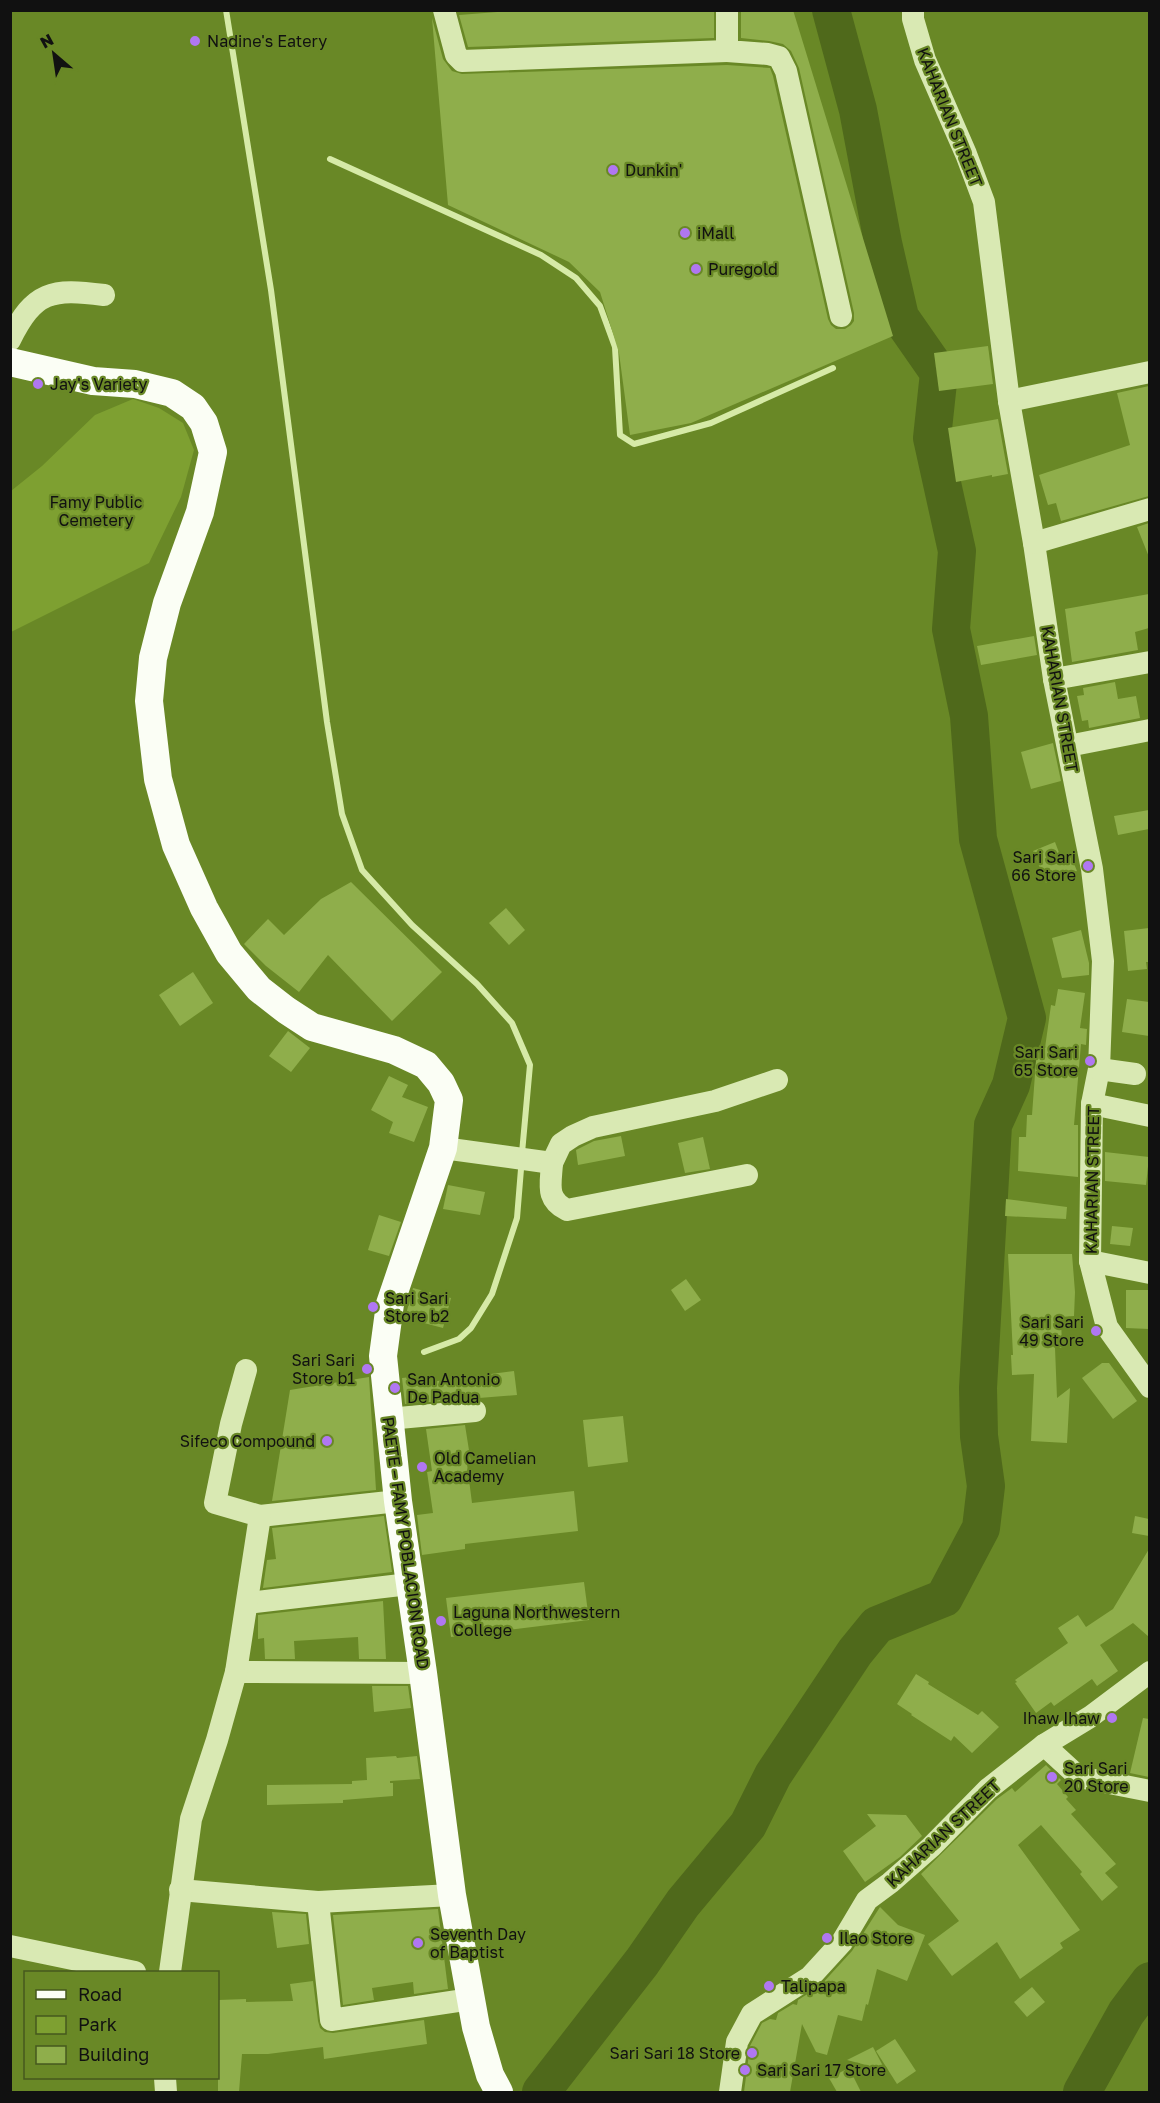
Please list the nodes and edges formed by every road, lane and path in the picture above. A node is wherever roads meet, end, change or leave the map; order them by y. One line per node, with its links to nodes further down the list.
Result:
1 (444, 10): 4 (street)
2 (727, 10): 4 (street)
3 (913, 10): 10 (street, KAHARIAN STREET)
4 (727, 51): 6 (street)
5 (104, 295): 7 (street)
6 (841, 315)
7 (10, 340)
8 (16, 369): 22 (main road, PAETE – FAMY POBLACION ROAD)
9 (1149, 372): 10 (street)
10 (1009, 401): 12 (street, KAHARIAN STREET)
11 (1149, 509): 12 (street)
12 (1034, 543): 14 (street, KAHARIAN STREET)
13 (1149, 662): 14 (street)
14 (1054, 680): 16 (street, KAHARIAN STREET)
15 (1149, 730): 16 (street)
16 (1068, 746): 17 (street, KAHARIAN STREET)
17 (1099, 1069): 18 (street); 20 (street, KAHARIAN STREET)
18 (1135, 1074)
19 (777, 1080): 23 (street)
20 (1092, 1104): 21 (street); 25 (street, KAHARIAN STREET)
21 (1149, 1116)
22 (443, 1148): 23 (street); 30 (main road, PAETE – FAMY POBLACION ROAD)
23 (552, 1163): 24 (street)
24 (747, 1175)
25 (1090, 1261): 26 (street); 28 (street, KAHARIAN STREET)
26 (1149, 1273)
27 (246, 1370): 32 (street)
28 (1149, 1387)
29 (475, 1411): 30 (street)
30 (388, 1419): 31 (main road, PAETE – FAMY POBLACION ROAD)
31 (398, 1501): 32 (street); 33 (main road, PAETE – FAMY POBLACION ROAD)
32 (260, 1516): 34 (street)
33 (409, 1584): 34 (street); 36 (main road, PAETE – FAMY POBLACION ROAD)
34 (248, 1603): 35 (street)
35 (236, 1672): 36 (street); 40 (street)
36 (423, 1672): 41 (main road, PAETE – FAMY POBLACION ROAD)
37 (1149, 1672): 38 (street, KAHARIAN STREET)
38 (1044, 1745): 39 (street); 48 (street, KAHARIAN STREET)
39 (1149, 1791)
40 (180, 1890): 42 (street); 45 (street)
41 (452, 1895): 42 (street); 46 (main road, PAETE – FAMY POBLACION ROAD)
42 (318, 1902): 46 (street)
43 (10, 1946): 44 (street)
44 (130, 1971)
45 (170, 1971)
46 (471, 1999): 47 (main road, PAETE – FAMY POBLACION ROAD)
47 (499, 2092)
48 (730, 2092)

